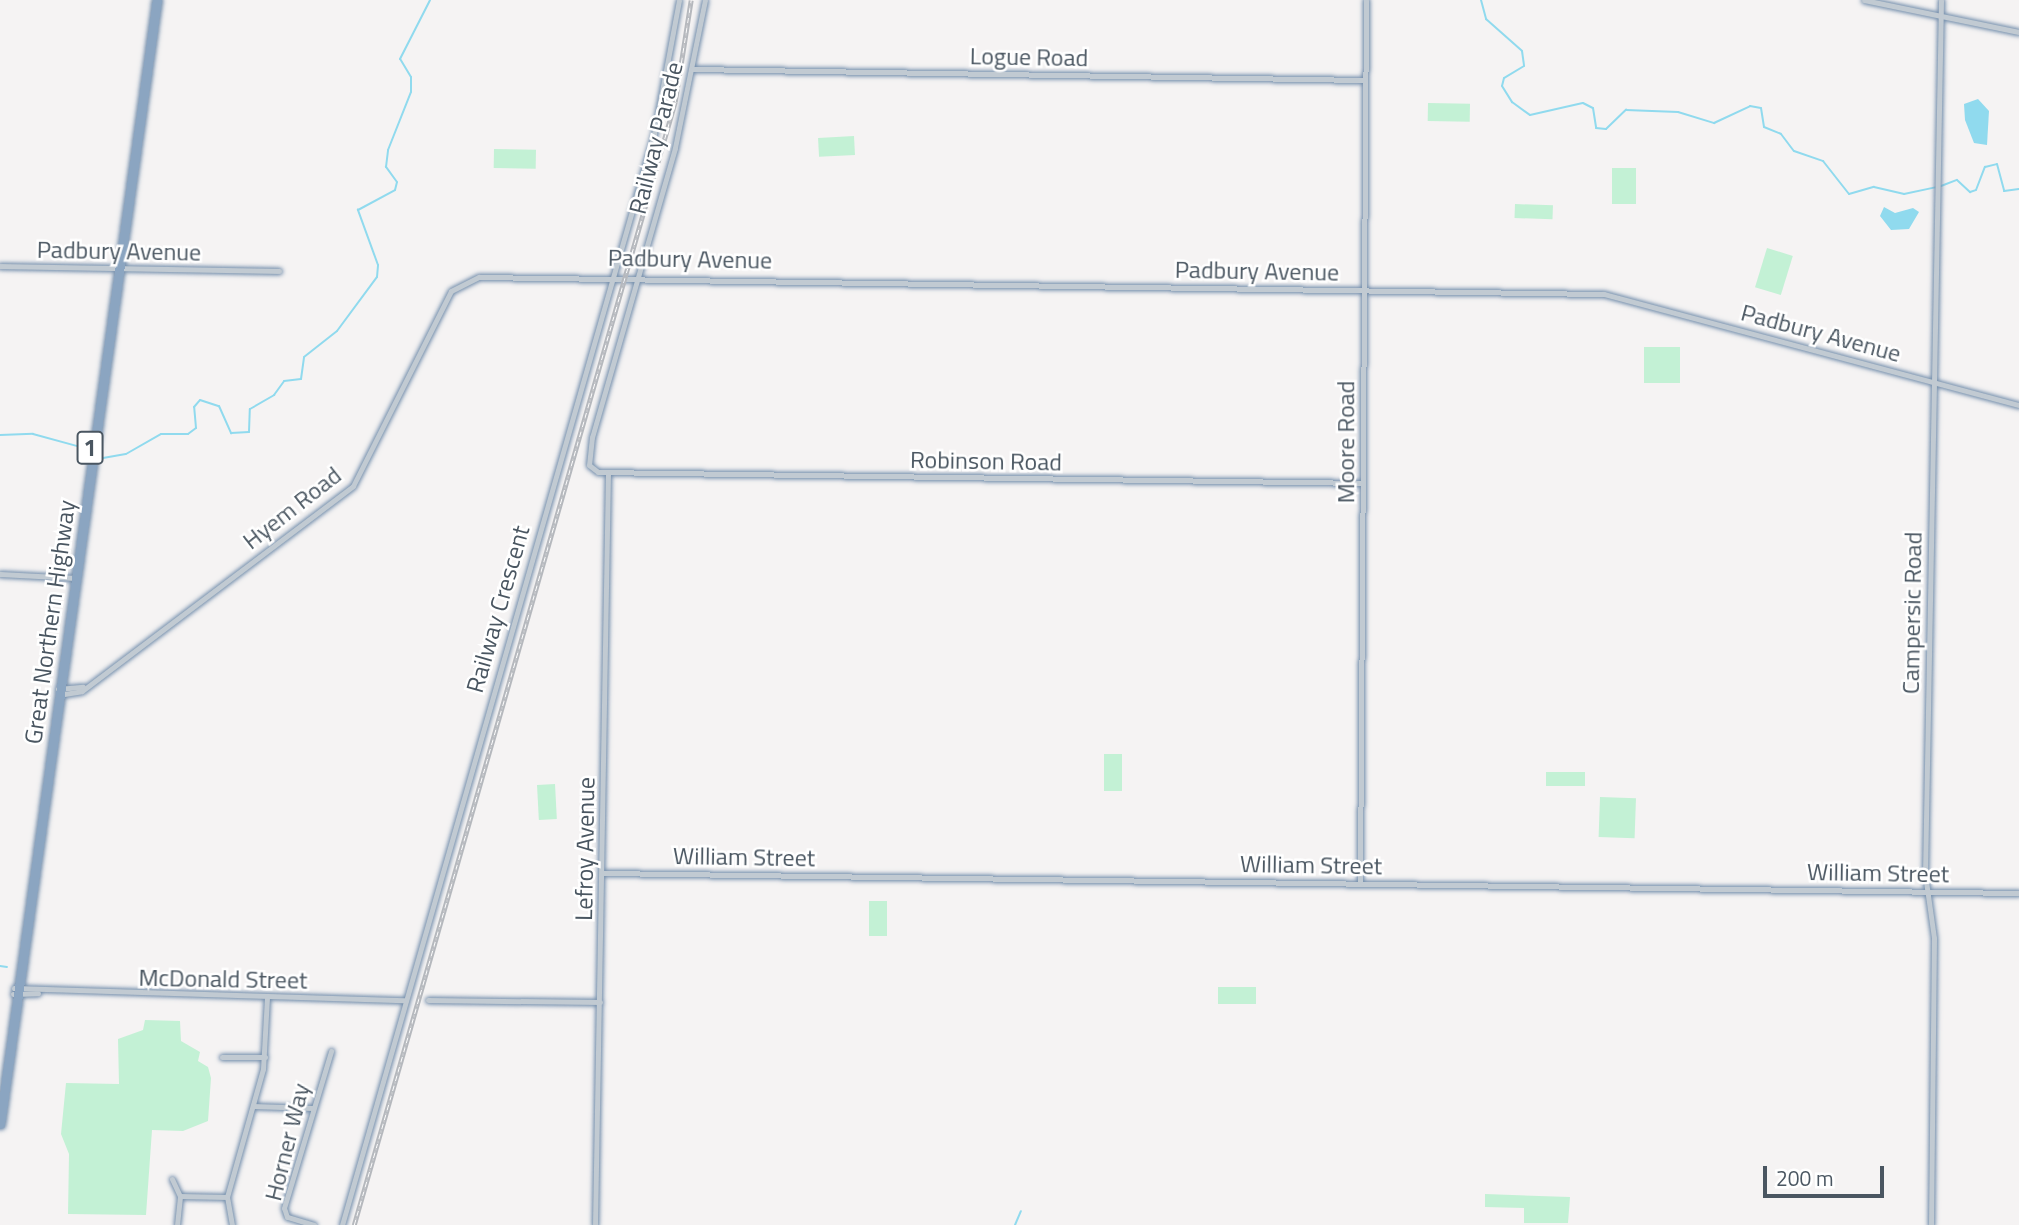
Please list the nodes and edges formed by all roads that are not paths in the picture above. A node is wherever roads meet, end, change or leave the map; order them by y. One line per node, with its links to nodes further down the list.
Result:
1 (151, 0): 13 (highway, Great Northern Highway / 1)
2 (157, 0): 13 (highway, Great Northern Highway / 1)
3 (679, 0): 15 (street, Railway Crescent)
4 (705, 0): 10 (street, Railway Parade)
5 (1366, 0): 11 (street, Moore Road)
6 (1864, 0): 8 (street)
7 (1941, 0): 8 (street, Campersic Road)
8 (1940, 15): 9 (street); 19 (street, Campersic Road)
9 (2019, 32)
10 (693, 69): 11 (street, Logue Road); 16 (street, Railway Parade)
11 (1364, 80): 18 (street, Moore Road)
12 (0, 266): 13 (street, Padbury Avenue)
13 (117, 268): 14 (street, Padbury Avenue); 24 (highway, Great Northern Highway / 1)
14 (279, 271)
15 (612, 275): 16 (street, Padbury Avenue); 17 (street, Padbury Avenue); 32 (street, Railway Crescent)
16 (637, 276): 18 (street, Padbury Avenue); 21 (street, Railway Parade)
17 (479, 277): 25 (street, Hyem Road)
18 (1364, 290): 19 (street, Padbury Avenue); 22 (street, Moore Road)
19 (1933, 382): 20 (street, Padbury Avenue); 28 (street, Campersic Road)
20 (2019, 405)
21 (608, 473): 22 (street, Robinson Road); 26 (street, Lefroy Avenue)
22 (1363, 483): 27 (street, Moore Road)
23 (0, 574): 24 (street)
24 (74, 577): 25 (highway, Great Northern Highway / 1)
25 (58, 692): 30 (highway, Great Northern Highway / 1)
26 (603, 873): 27 (street, William Street); 34 (street, Lefroy Avenue)
27 (1360, 883): 28 (street, William Street)
28 (1926, 891): 29 (street, William Street); 50 (street, Campersic Road)
29 (2019, 892)
30 (16, 991): 31 (street, McDonald Street); 38 (highway, Great Northern Highway / 1); 41 (highway, Great Northern Highway / 1)
31 (267, 997): 32 (street, McDonald Street); 37 (street)
32 (404, 1000): 48 (street, Railway Crescent)
33 (428, 1000): 34 (street)
34 (600, 1002): 49 (street, Lefroy Avenue)
35 (331, 1051): 40 (street, Horner Way)
36 (222, 1057): 37 (street)
37 (265, 1057): 39 (street)
38 (0, 1085)
39 (253, 1106): 40 (street); 44 (street)
40 (312, 1108): 47 (street, Horner Way)
41 (0, 1124)
42 (172, 1179): 43 (street)
43 (180, 1196): 44 (street); 45 (street)
44 (227, 1197): 46 (street)
45 (177, 1225)
46 (232, 1225)
47 (313, 1225)
48 (342, 1225)
49 (595, 1225)
50 (1931, 1225)

